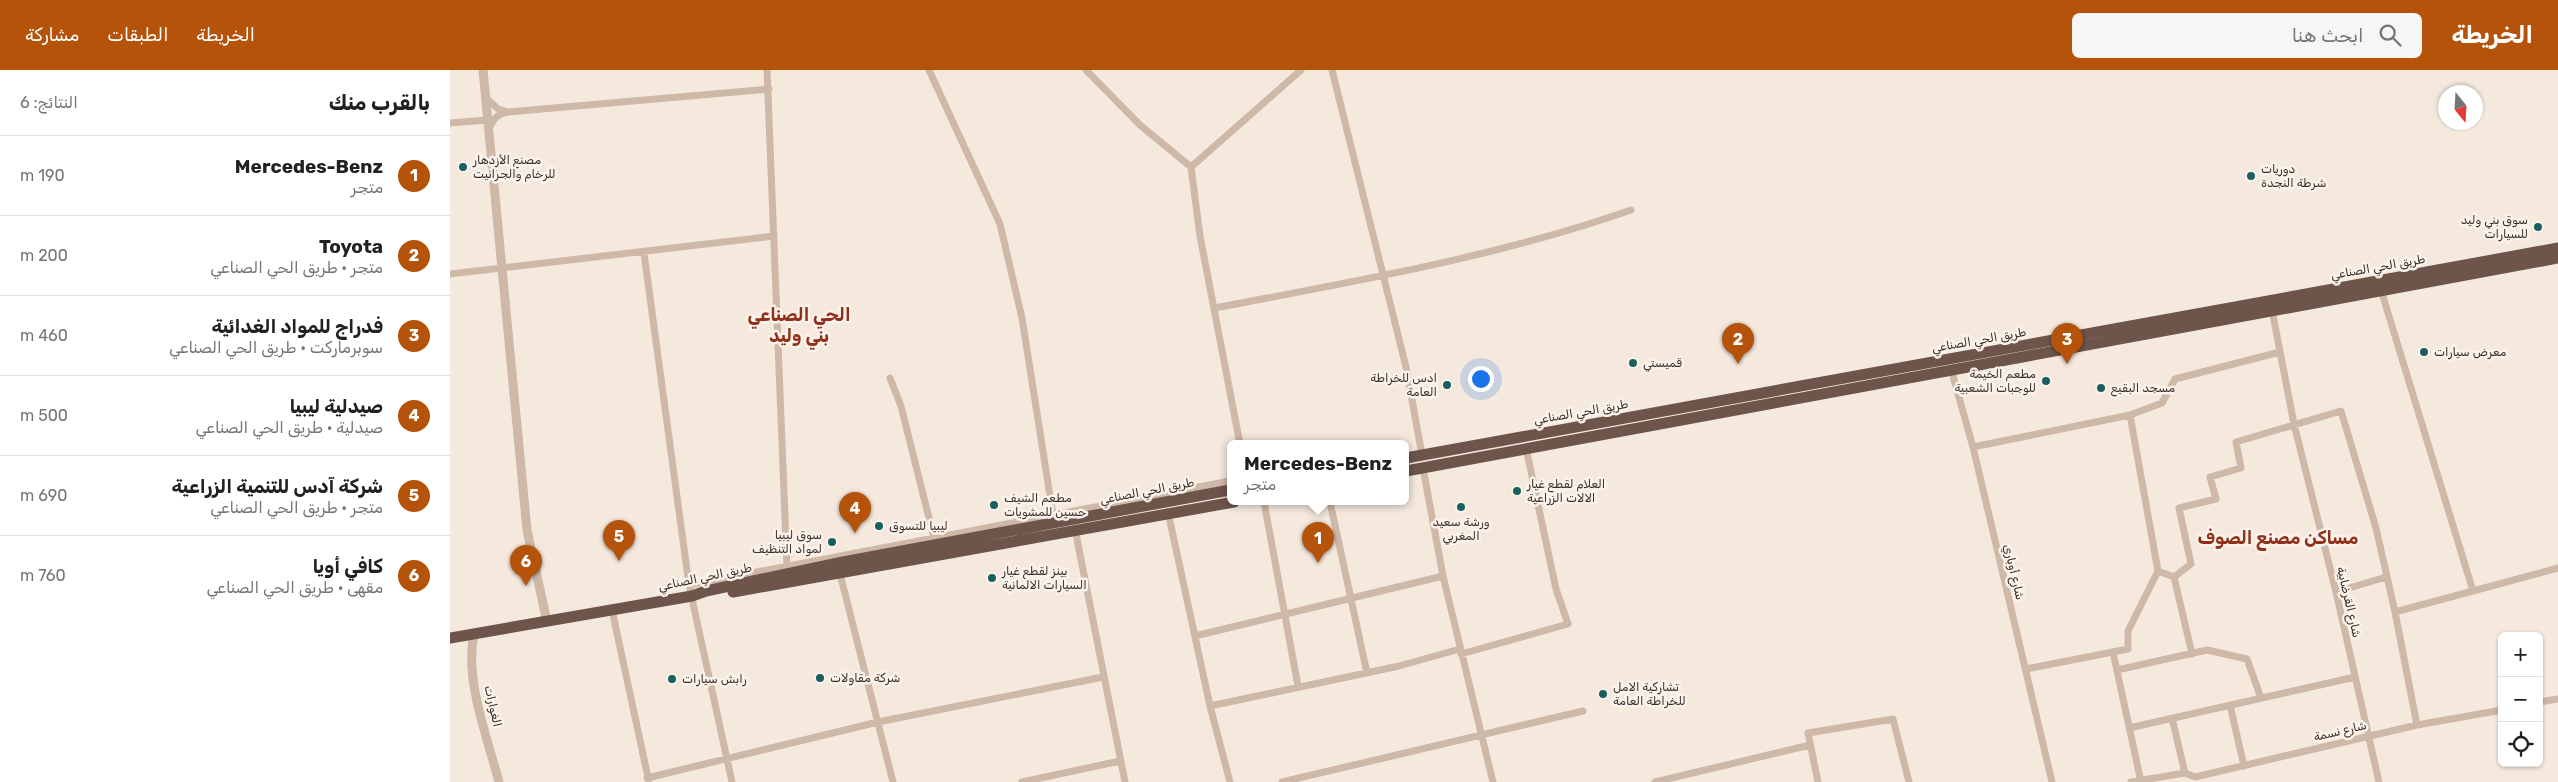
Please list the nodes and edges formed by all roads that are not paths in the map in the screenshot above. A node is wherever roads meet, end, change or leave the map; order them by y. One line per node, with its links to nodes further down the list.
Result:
1 (483, 70): 8 (street)
2 (767, 70): 7 (street)
3 (929, 70): 43 (street)
4 (1086, 70): 13 (street)
5 (1301, 70): 13 (street)
6 (1332, 70): 21 (street)
7 (769, 89): 9 (street); 15 (street)
8 (485, 97): 9 (street); 10 (street)
9 (508, 112): 12 (street)
10 (487, 120): 11 (street); 12 (street)
11 (450, 122)
12 (487, 132): 19 (street)
13 (1191, 167): 23 (street)
14 (1632, 210): 21 (street)
15 (774, 236): 17 (street); 46 (street)
16 (2558, 248): 33 (highway, طريق الحي الصناعي)
17 (644, 253): 19 (street); 53 (street)
18 (2558, 258): 22 (highway)
19 (501, 269): 20 (street); 60 (street)
20 (450, 274)
21 (1383, 276): 23 (street); 33 (street)
22 (2381, 290): 24 (highway); 54 (street)
23 (1215, 308): 30 (street)
24 (2272, 310): 25 (street, شارع القرضابية); 26 (highway)
25 (2280, 352): 28 (street); 29 (street, شارع القرضابية)
26 (1951, 369): 31 (street, شارع أوباري); 32 (highway)
27 (890, 378): 45 (street)
28 (2130, 415): 31 (street); 48 (street)
29 (2294, 424): 51 (street); 52 (street); 55 (street, شارع القرضابية)
30 (1239, 440)
31 (1973, 447): 67 (street, شارع أوباري)
32 (1526, 448): 35 (highway); 64 (street)
33 (1422, 456): 34 (highway, طريق الحي الصناعي)
34 (1409, 458)
35 (1423, 468): 36 (highway); 50 (street)
36 (1409, 470)
37 (1227, 482): 43 (street)
38 (1227, 491): 53 (highway, طريق الحي الصناعي)
39 (1227, 503): 42 (highway)
40 (1265, 505): 59 (street)
41 (1331, 505): 56 (street)
42 (1168, 512): 44 (highway); 62 (street)
43 (1053, 515): 45 (street)
44 (1075, 529): 49 (highway); 70 (street)
45 (934, 538): 46 (street)
46 (786, 566): 53 (street)
47 (2558, 568): 54 (street)
48 (2158, 571): 51 (street); 65 (street)
49 (840, 574): 53 (highway); 81 (street)
50 (1443, 576): 56 (street); 64 (street)
51 (2174, 577): 66 (street)
52 (2386, 577): 55 (street); 58 (street)
53 (690, 590): 57 (highway, طريق الحي الصناعي); 87 (street)
54 (2474, 590): 58 (street)
55 (2336, 592): 71 (street, شارع القرضابية)
56 (1351, 598): 59 (street); 69 (street)
57 (612, 610): 60 (highway, طريق الحي الصناعي); 92 (street)
58 (2395, 612): 82 (street)
59 (1285, 614): 62 (street); 72 (street)
60 (547, 622): 61 (highway, طريق الحي الصناعي)
61 (474, 635): 63 (highway, طريق الحي الصناعي); 94 (street, الغوارات)
62 (1195, 636): 77 (street)
63 (450, 638)
64 (1460, 651): 69 (street); 84 (street)
65 (2113, 652): 67 (street); 68 (street)
66 (2192, 654): 68 (street); 73 (street)
67 (2026, 669): 106 (street, شارع أوباري)
68 (2117, 670): 83 (street)
69 (1367, 673): 72 (street)
70 (1103, 677): 81 (street); 88 (street)
71 (2355, 677): 73 (street); 85 (street, شارع القرضابية)
72 (1298, 686): 77 (street)
73 (2261, 698): 76 (street)
74 (2558, 699): 75 (street)
75 (2543, 701)
76 (2230, 705): 80 (street); 89 (street)
77 (1210, 706): 99 (street)
78 (1583, 711): 84 (street)
79 (2498, 711): 82 (street, شارع نسمة)
80 (2172, 718): 83 (street); 90 (street)
81 (878, 722): 87 (street); 96 (street)
82 (2417, 725): 85 (street, شارع نسمة)
83 (2129, 728): 93 (street)
84 (1483, 734): 100 (street); 101 (street)
85 (2368, 736): 89 (street, شارع نسمة); 108 (street, شارع القرضابية)
86 (1810, 745): 103 (street); 104 (street); 105 (street)
87 (728, 759): 92 (street); 95 (street)
88 (1120, 761): 97 (street); 98 (street)
89 (2244, 766): 91 (street, شارع نسمة)
90 (2185, 773): 91 (street, شارع نسمة); 93 (street)
91 (2195, 779)
92 (648, 780)
93 (2141, 781): 107 (street)
94 (499, 782)
95 (732, 782)
96 (892, 782)
97 (1022, 782)
98 (1125, 782)
99 (1230, 782)
100 (1282, 782)
101 (1493, 782)
102 (1650, 782): 103 (street)
103 (1655, 782)
104 (1818, 782)
105 (1909, 782)
106 (2052, 782)
107 (2131, 782)
108 (2379, 782)

